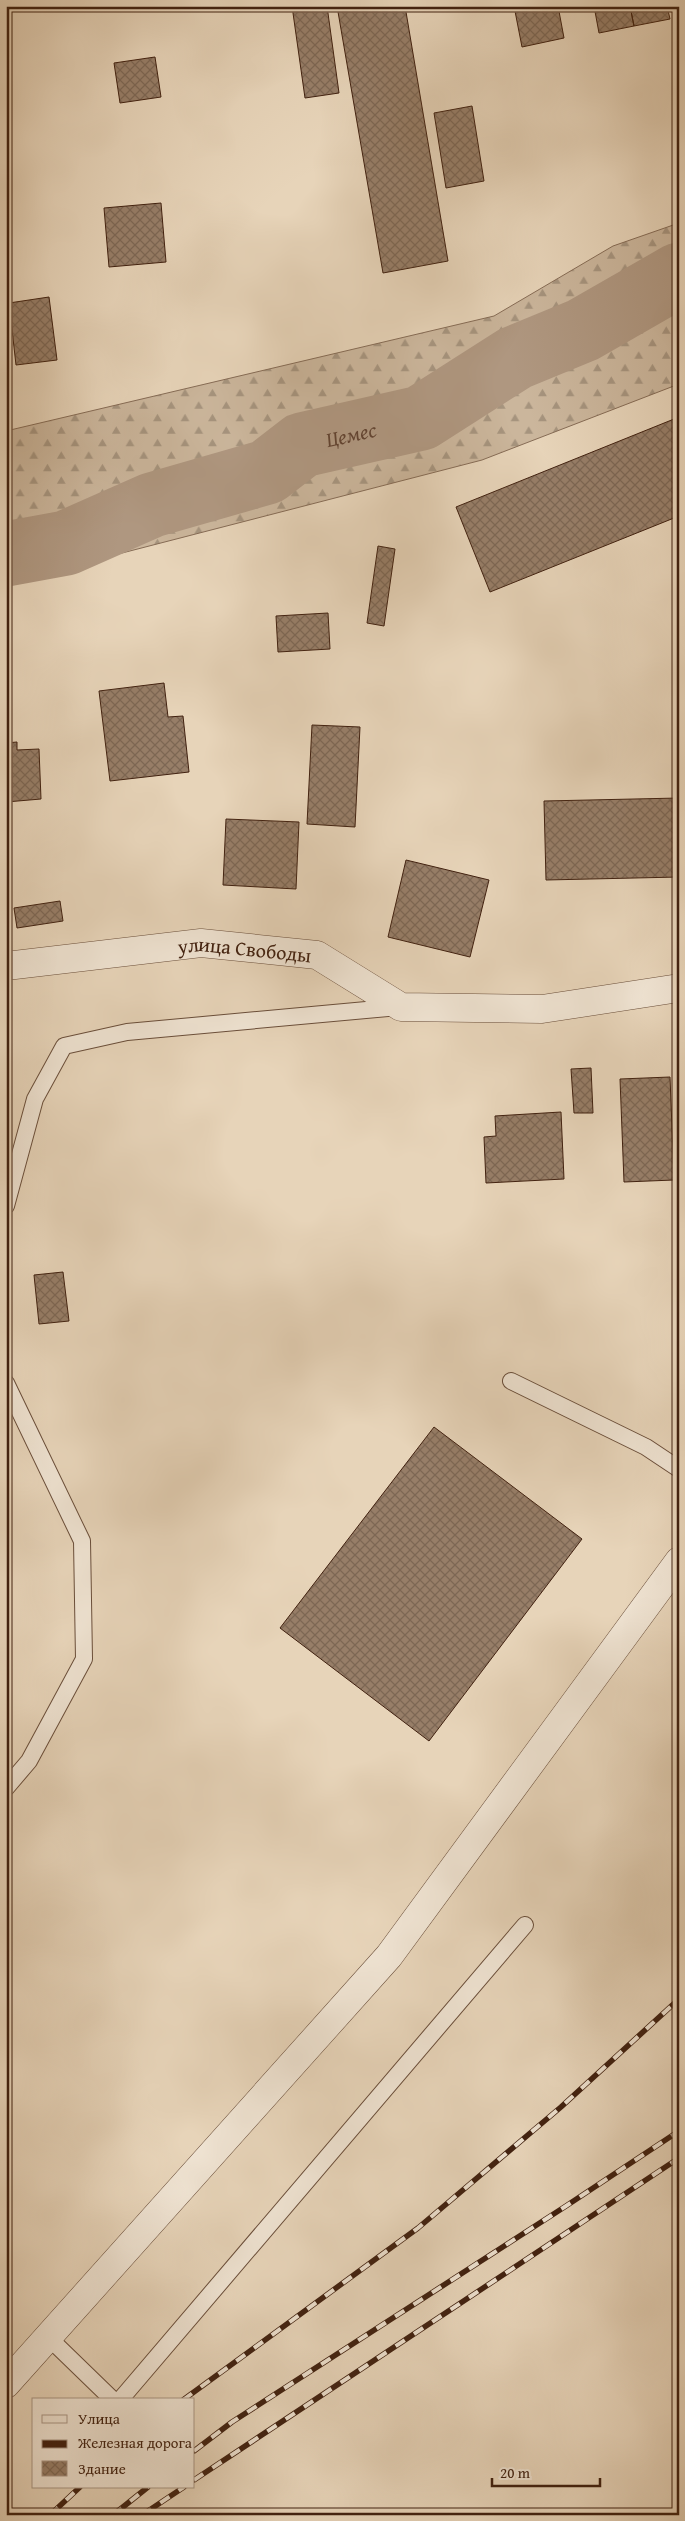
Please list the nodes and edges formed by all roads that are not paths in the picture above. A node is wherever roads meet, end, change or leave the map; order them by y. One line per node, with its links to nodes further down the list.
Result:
1 (6, 966): 3 (street, улица Свободы)
2 (679, 988): 3 (street)
3 (401, 1007): 4 (lane)
4 (6, 1206)
5 (511, 1381): 7 (lane)
6 (6, 1383): 9 (lane)
7 (679, 1469)
8 (679, 1561): 11 (street)
9 (6, 1788)
10 (525, 1924): 14 (lane)
11 (48, 2336): 12 (street); 13 (lane)
12 (6, 2384)
13 (110, 2398)
14 (122, 2398)

